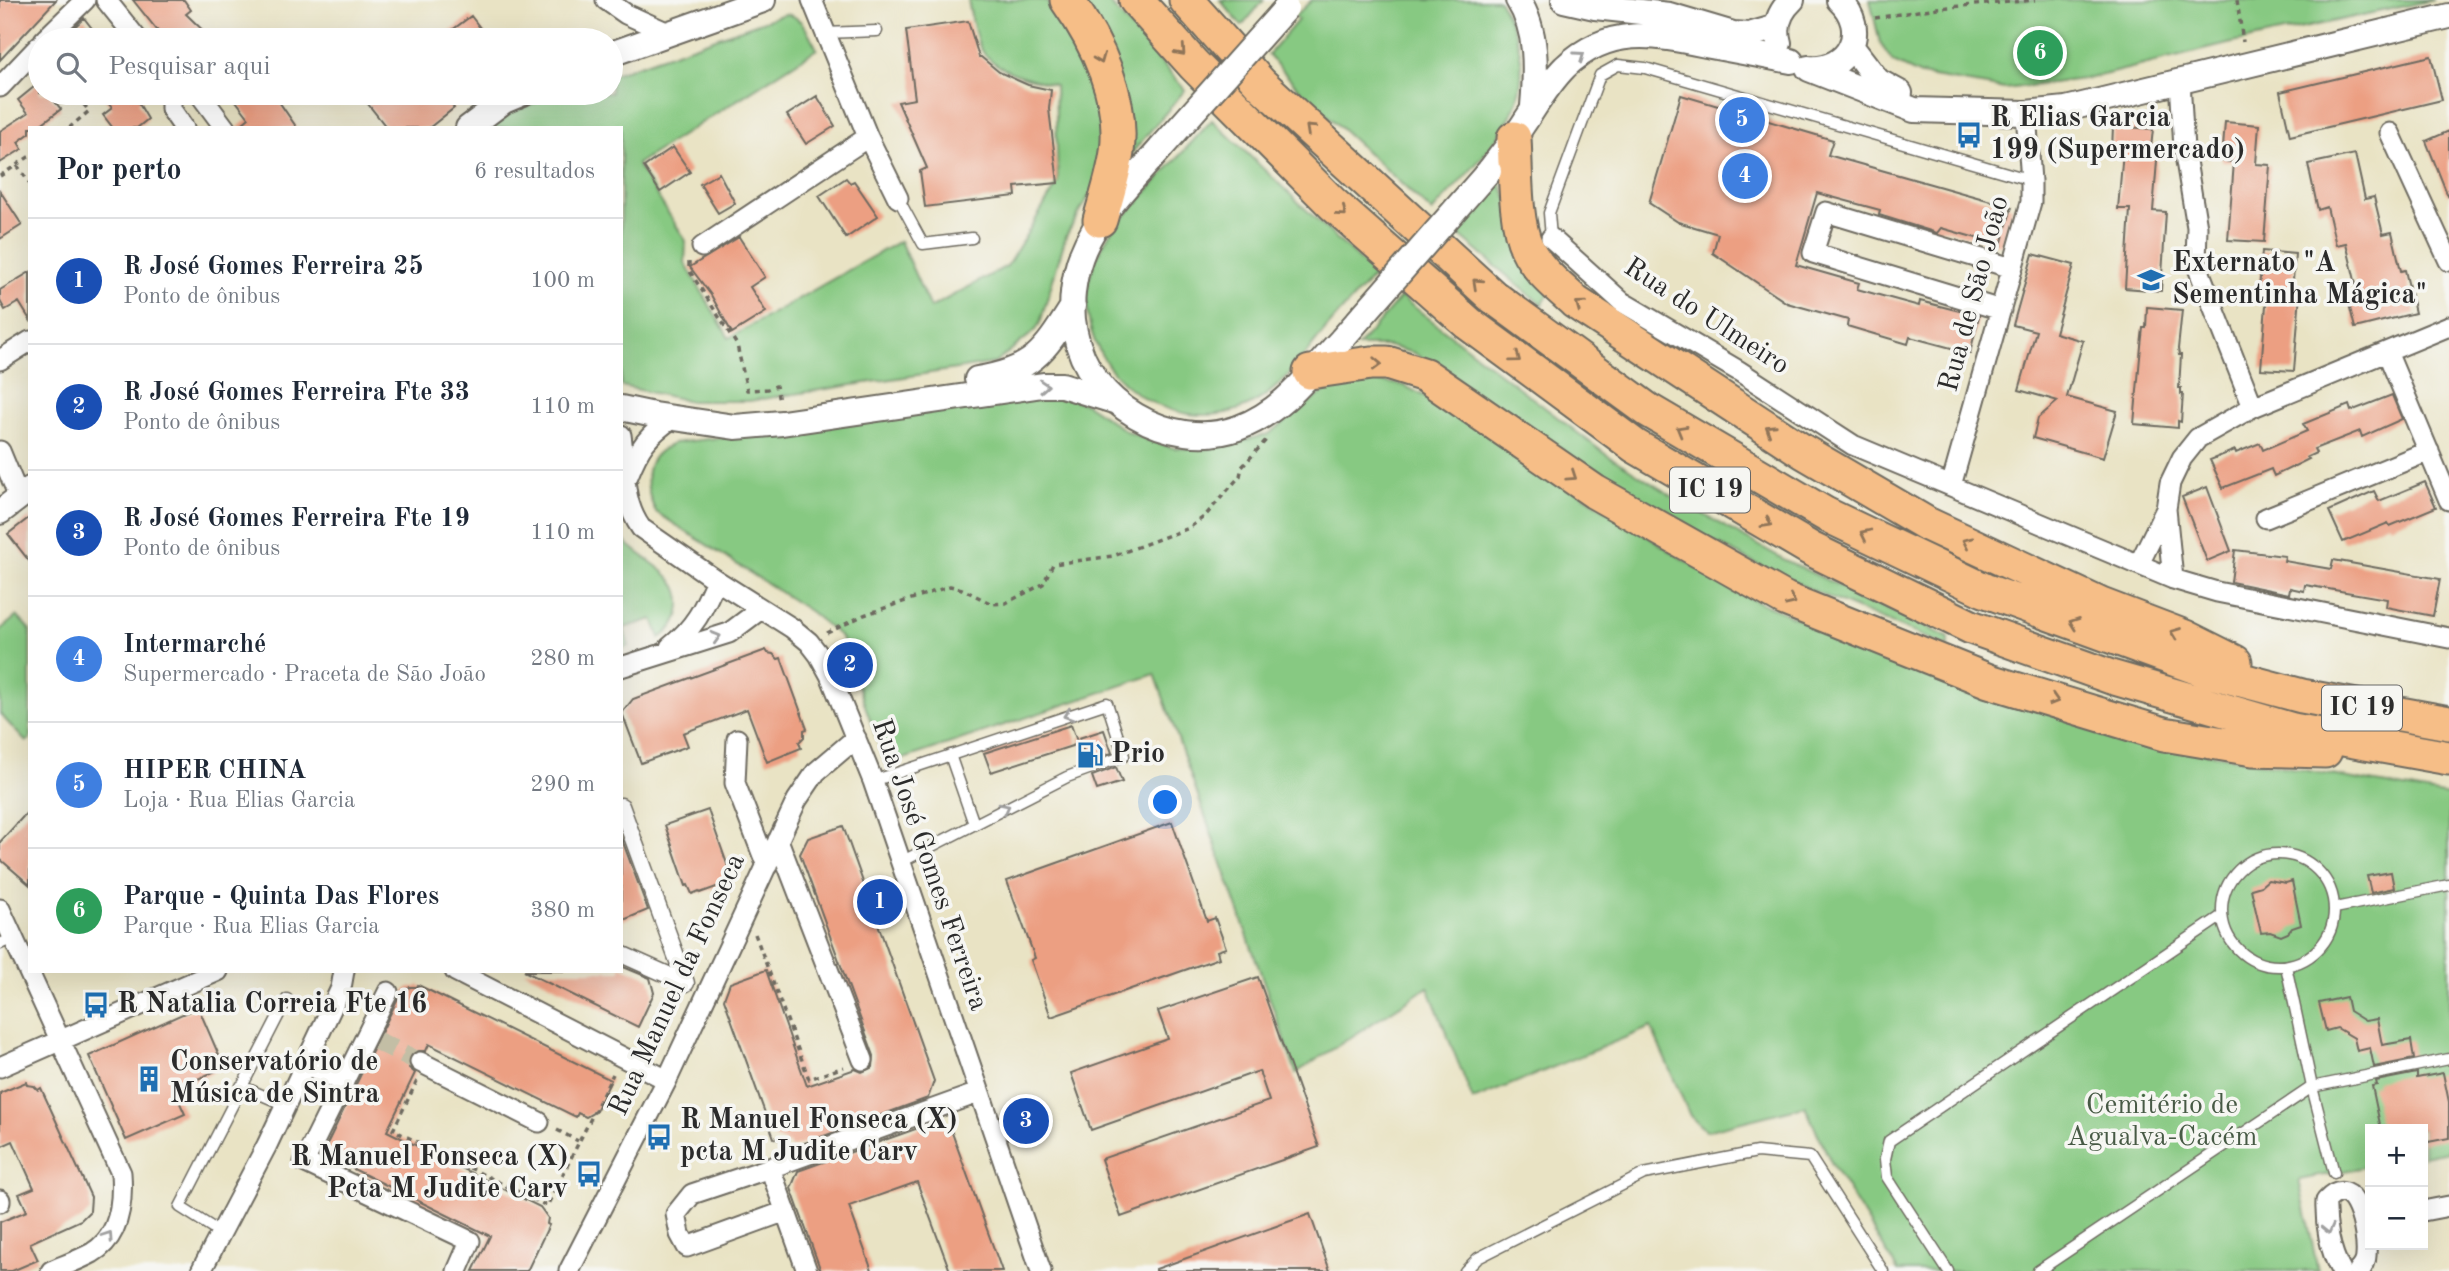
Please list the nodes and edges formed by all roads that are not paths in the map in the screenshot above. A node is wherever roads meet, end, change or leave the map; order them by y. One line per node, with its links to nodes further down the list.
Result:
1 (85, 0): 17 (street)
2 (106, 0): 18 (street)
3 (606, 0): 14 (street)
4 (763, 0): 21 (street)
5 (812, 0): 22 (street)
6 (1067, 0): 43 (highway, one-way to 43)
7 (1136, 0): 80 (highway, IC 19, one-way to 80)
8 (1186, 0): 76 (highway, IC 19, one-way to 8)
9 (1518, 0): 32 (street)
10 (1564, 0): 16 (street)
11 (1791, 0): 16 (street)
12 (1839, 0): 23 (street)
13 (1290, 4): 43 (street, bridge)
14 (626, 14): 19 (street); 21 (street)
15 (2449, 16): 27 (street)
16 (1777, 27): 26 (street)
17 (56, 28)
18 (128, 28)
19 (623, 28)
20 (877, 31): 22 (lane)
21 (668, 33): 24 (street)
22 (824, 33): 39 (street)
23 (1851, 46): 26 (street); 33 (street)
24 (623, 49)
25 (28, 58): 28 (street)
26 (1800, 65): 32 (street, one-way to 26); 33 (street)
27 (2180, 81): 34 (street); 57 (street)
28 (0, 87)
29 (171, 105): 35 (street)
30 (208, 105): 36 (street)
31 (499, 105): 37 (street)
32 (1533, 106): 40 (street)
33 (1961, 111): 34 (street)
34 (2026, 113): 41 (street, Rua de São João)
35 (183, 126)
36 (224, 126)
37 (471, 126)
38 (2390, 133): 47 (street)
39 (868, 137): 42 (street); 46 (street)
40 (1514, 138): 55 (street, bridge); 76 (highway, one-way to 40)
41 (2031, 180): 45 (lane, Rua do Ulmeiro); 48 (street, Rua de São João)
42 (898, 198): 44 (lane)
43 (1100, 220): 49 (street)
44 (972, 238)
45 (1551, 238): 64 (street, Rua do Ulmeiro)
46 (702, 247)
47 (2449, 261)
48 (2012, 268): 50 (street, Rua de São João); 50 (street)
49 (1073, 306): 56 (street); 59 (street)
50 (2001, 310): 64 (street, Rua de São João)
51 (2449, 326): 53 (street)
52 (28, 342): 54 (street)
53 (2387, 352): 57 (street); 61 (street)
54 (0, 360)
55 (1310, 372): 56 (street); 80 (highway, one-way to 80)
56 (1114, 401): 59 (street, one-way to 56)
57 (2253, 407): 67 (street)
58 (623, 408): 59 (street)
59 (679, 418): 63 (street)
60 (0, 451): 65 (street)
61 (2428, 451): 66 (street); 68 (street)
62 (623, 459): 63 (street, Rua José Gomes Ferreira)
63 (625, 483): 71 (street, Rua José Gomes Ferreira)
64 (1951, 486): 69 (street, Rua do Ulmeiro)
65 (16, 499)
66 (2449, 499)
67 (2166, 509): 69 (street); 70 (street)
68 (2266, 518)
69 (2139, 564): 70 (street, Rua do Ulmeiro)
70 (2173, 579): 73 (street, Rua do Ulmeiro)
71 (716, 580): 72 (street, Rua José Gomes Ferreira); 74 (street)
72 (761, 608): 74 (street, one-way to 72); 78 (street, Rua José Gomes Ferreira)
73 (2449, 638)
74 (665, 651): 75 (street)
75 (623, 666)
76 (2302, 696): 77 (highway, IC 19)
77 (2449, 723)
78 (856, 738): 83 (street, Rua José Gomes Ferreira); 86 (street, Rua Manuel da Fonseca)
79 (737, 739): 88 (street)
80 (2416, 753): 82 (highway, IC 19)
81 (950, 754): 83 (lane); 85 (lane); 85 (lane, one-way to 81)
82 (2449, 758)
83 (873, 782): 87 (street, Rua José Gomes Ferreira)
84 (623, 811): 94 (street)
85 (974, 824): 87 (lane)
86 (778, 840): 88 (street, Rua Manuel da Fonseca); 103 (street)
87 (901, 862): 111 (street, Rua José Gomes Ferreira)
88 (767, 866): 107 (street, Rua Manuel da Fonseca)
89 (2449, 885): 90 (lane)
90 (2335, 908): 92 (lane); 95 (lane)
91 (0, 909): 93 (street)
92 (2222, 916): 95 (lane); 130 (lane)
93 (7, 941): 101 (street)
94 (623, 955)
95 (2286, 966): 110 (lane)
96 (213, 973): 101 (street)
97 (344, 973): 105 (street)
98 (459, 973): 107 (street)
99 (388, 992): 108 (street)
100 (287, 999): 109 (lane)
101 (60, 1041): 106 (street); 122 (street, one-way to 101)
102 (2449, 1059): 110 (lane)
103 (863, 1060)
104 (420, 1062): 113 (street)
105 (305, 1064): 108 (street); 112 (street)
106 (0, 1068)
107 (667, 1080): 125 (street, Rua Manuel da Fonseca)
108 (344, 1082): 124 (street)
109 (241, 1086): 112 (lane); 120 (lane)
110 (2312, 1087): 115 (lane); 131 (lane)
111 (978, 1093): 114 (street); 127 (street, Rua José Gomes Ferreira)
112 (285, 1105): 120 (street)
113 (539, 1122)
114 (770, 1168): 118 (street); 118 (street)
115 (2336, 1183): 119 (street); 132 (street, one-way to 132)
116 (2449, 1206): 117 (street)
117 (2428, 1210)
118 (786, 1211): 126 (street)
119 (2365, 1221)
120 (221, 1233): 123 (street)
121 (2366, 1250): 133 (street)
122 (51, 1271)
123 (201, 1271)
124 (457, 1271)
125 (569, 1271)
126 (807, 1271)
127 (1041, 1271)
128 (1465, 1271): 129 (lane)
129 (1883, 1271)
130 (1948, 1271)
131 (2038, 1271)
132 (2341, 1271)
133 (2359, 1271)

